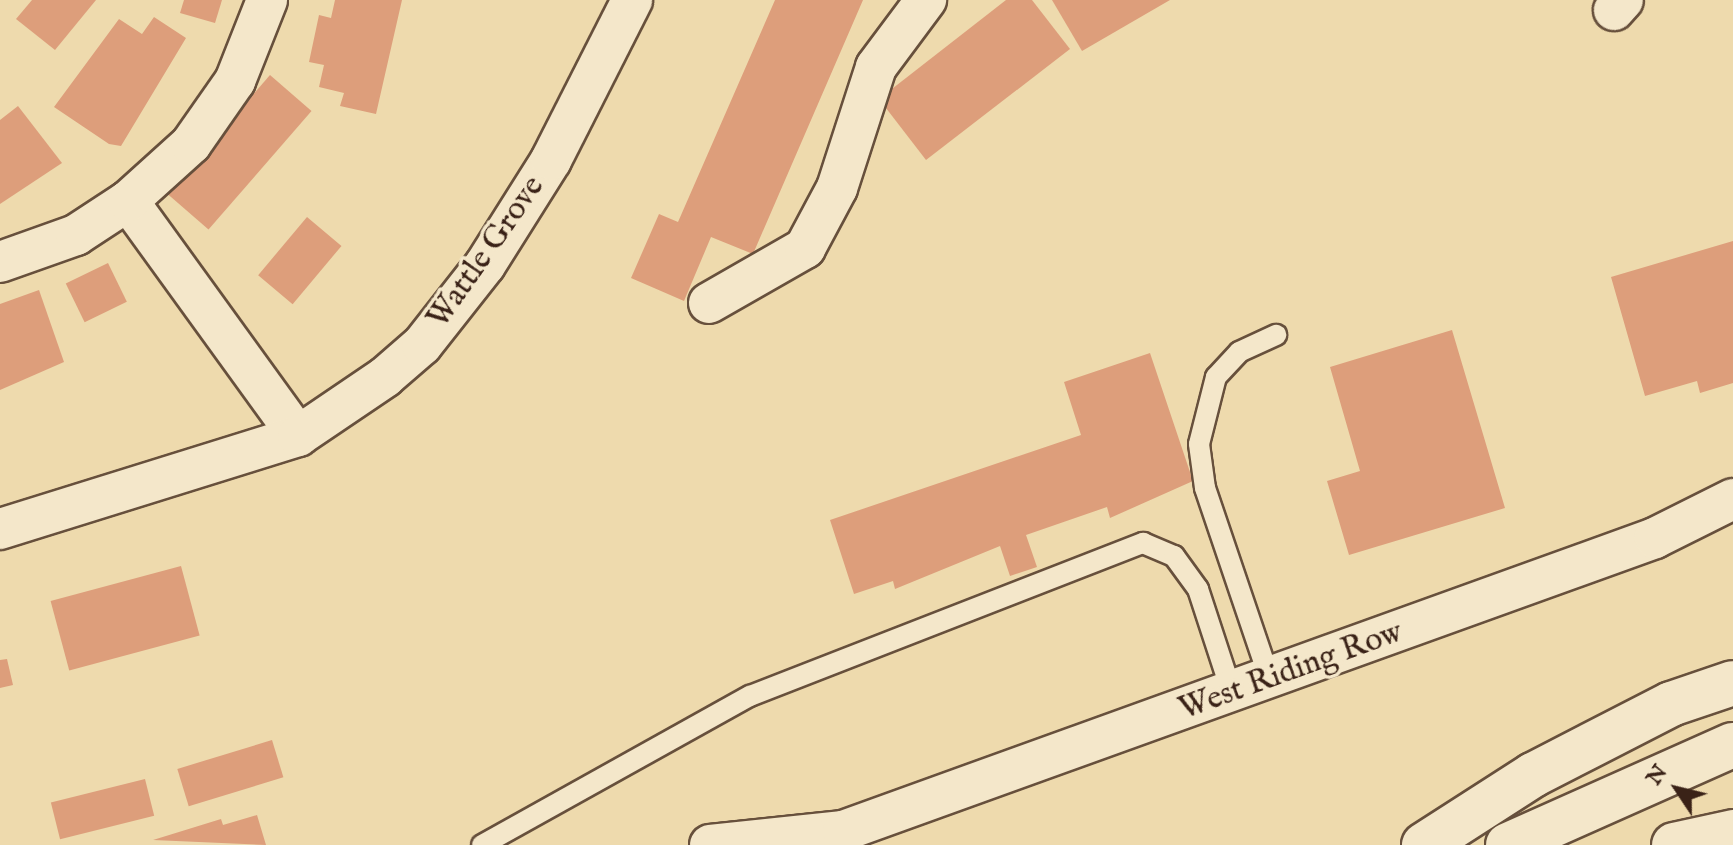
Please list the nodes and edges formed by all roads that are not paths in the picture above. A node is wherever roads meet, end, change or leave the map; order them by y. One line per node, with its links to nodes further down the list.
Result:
1 (267, 0): 4 (street)
2 (632, 0): 8 (street, Wattle Grove)
3 (926, 0): 6 (street)
4 (128, 201): 5 (street); 8 (street)
5 (0, 262)
6 (709, 303)
7 (1276, 335): 11 (lane)
8 (298, 436): 10 (street, Wattle Grove)
9 (1733, 499): 11 (street, West Riding Row)
10 (0, 529)
11 (1270, 680): 13 (street, West Riding Row)
12 (1733, 683): 19 (main road)
13 (1232, 693): 16 (street, West Riding Row); 17 (lane)
14 (1733, 745): 20 (main road)
15 (1733, 832): 21 (main road)
16 (833, 838): 18 (street, West Riding Row)
17 (482, 845)
18 (710, 845)
19 (1424, 845)
20 (1508, 845)
21 (1674, 845)

